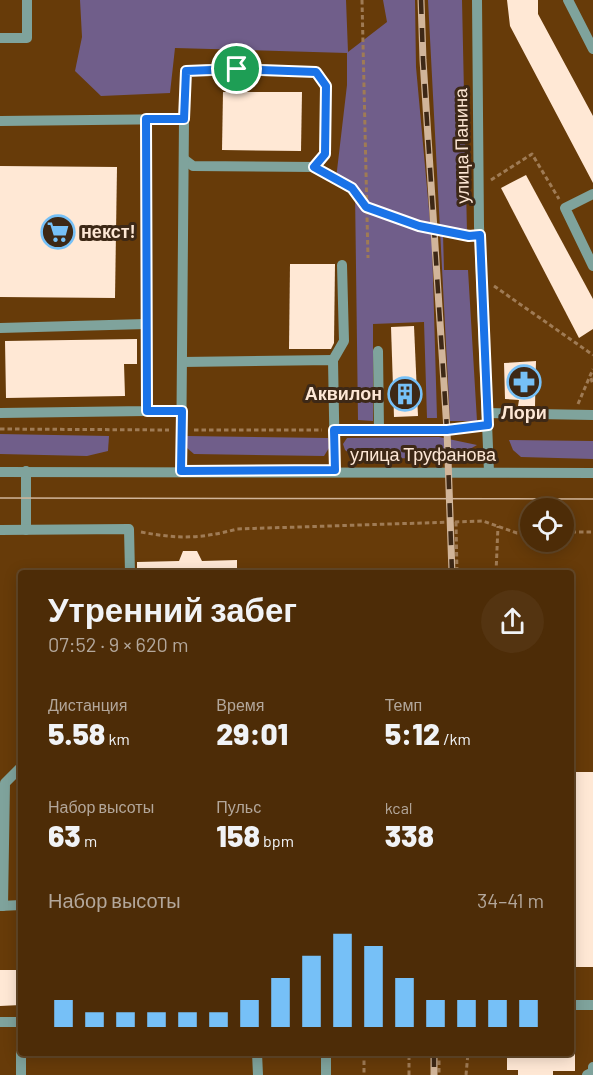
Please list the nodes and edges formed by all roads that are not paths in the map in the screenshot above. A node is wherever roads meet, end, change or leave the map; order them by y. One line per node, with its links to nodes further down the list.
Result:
1 (27, 0): 4 (street)
2 (477, 0): 21 (street, улица Панина)
3 (568, 0): 5 (street)
4 (0, 38)
5 (592, 44)
6 (146, 119): 7 (street); 8 (street); 13 (street)
7 (184, 119): 9 (street); 9 (street)
8 (0, 121)
9 (185, 160): 17 (street)
10 (593, 194): 12 (street)
11 (342, 265): 16 (street)
12 (593, 266)
13 (146, 324): 14 (street); 18 (street)
14 (0, 328)
15 (378, 351): 23 (street)
16 (333, 360): 17 (street); 23 (street)
17 (182, 362): 19 (street)
18 (147, 411): 19 (street); 20 (street)
19 (182, 411): 27 (street)
20 (0, 412)
21 (488, 413): 22 (street); 28 (street, улица Панина)
22 (593, 415)
23 (334, 430): 24 (street)
24 (335, 470): 27 (street, улица Труфанова); 28 (street, улица Труфанова)
25 (0, 471): 26 (street, улица Труфанова)
26 (26, 471): 27 (street, улица Труфанова); 31 (street)
27 (181, 471)
28 (489, 471): 29 (street, улица Труфанова)
29 (593, 473)
30 (0, 530): 31 (street)
31 (26, 530): 32 (street)
32 (130, 570)
33 (18, 770): 35 (street)
34 (18, 905): 35 (street)
35 (1, 906)
36 (574, 1005): 37 (street)
37 (593, 1005)
38 (0, 1022): 39 (street)
39 (18, 1022)
40 (21, 1056): 44 (street)
41 (257, 1056): 45 (street)
42 (326, 1056): 46 (street)
43 (593, 1067): 47 (street)
44 (21, 1075)
45 (258, 1075)
46 (326, 1075)
47 (587, 1075)

